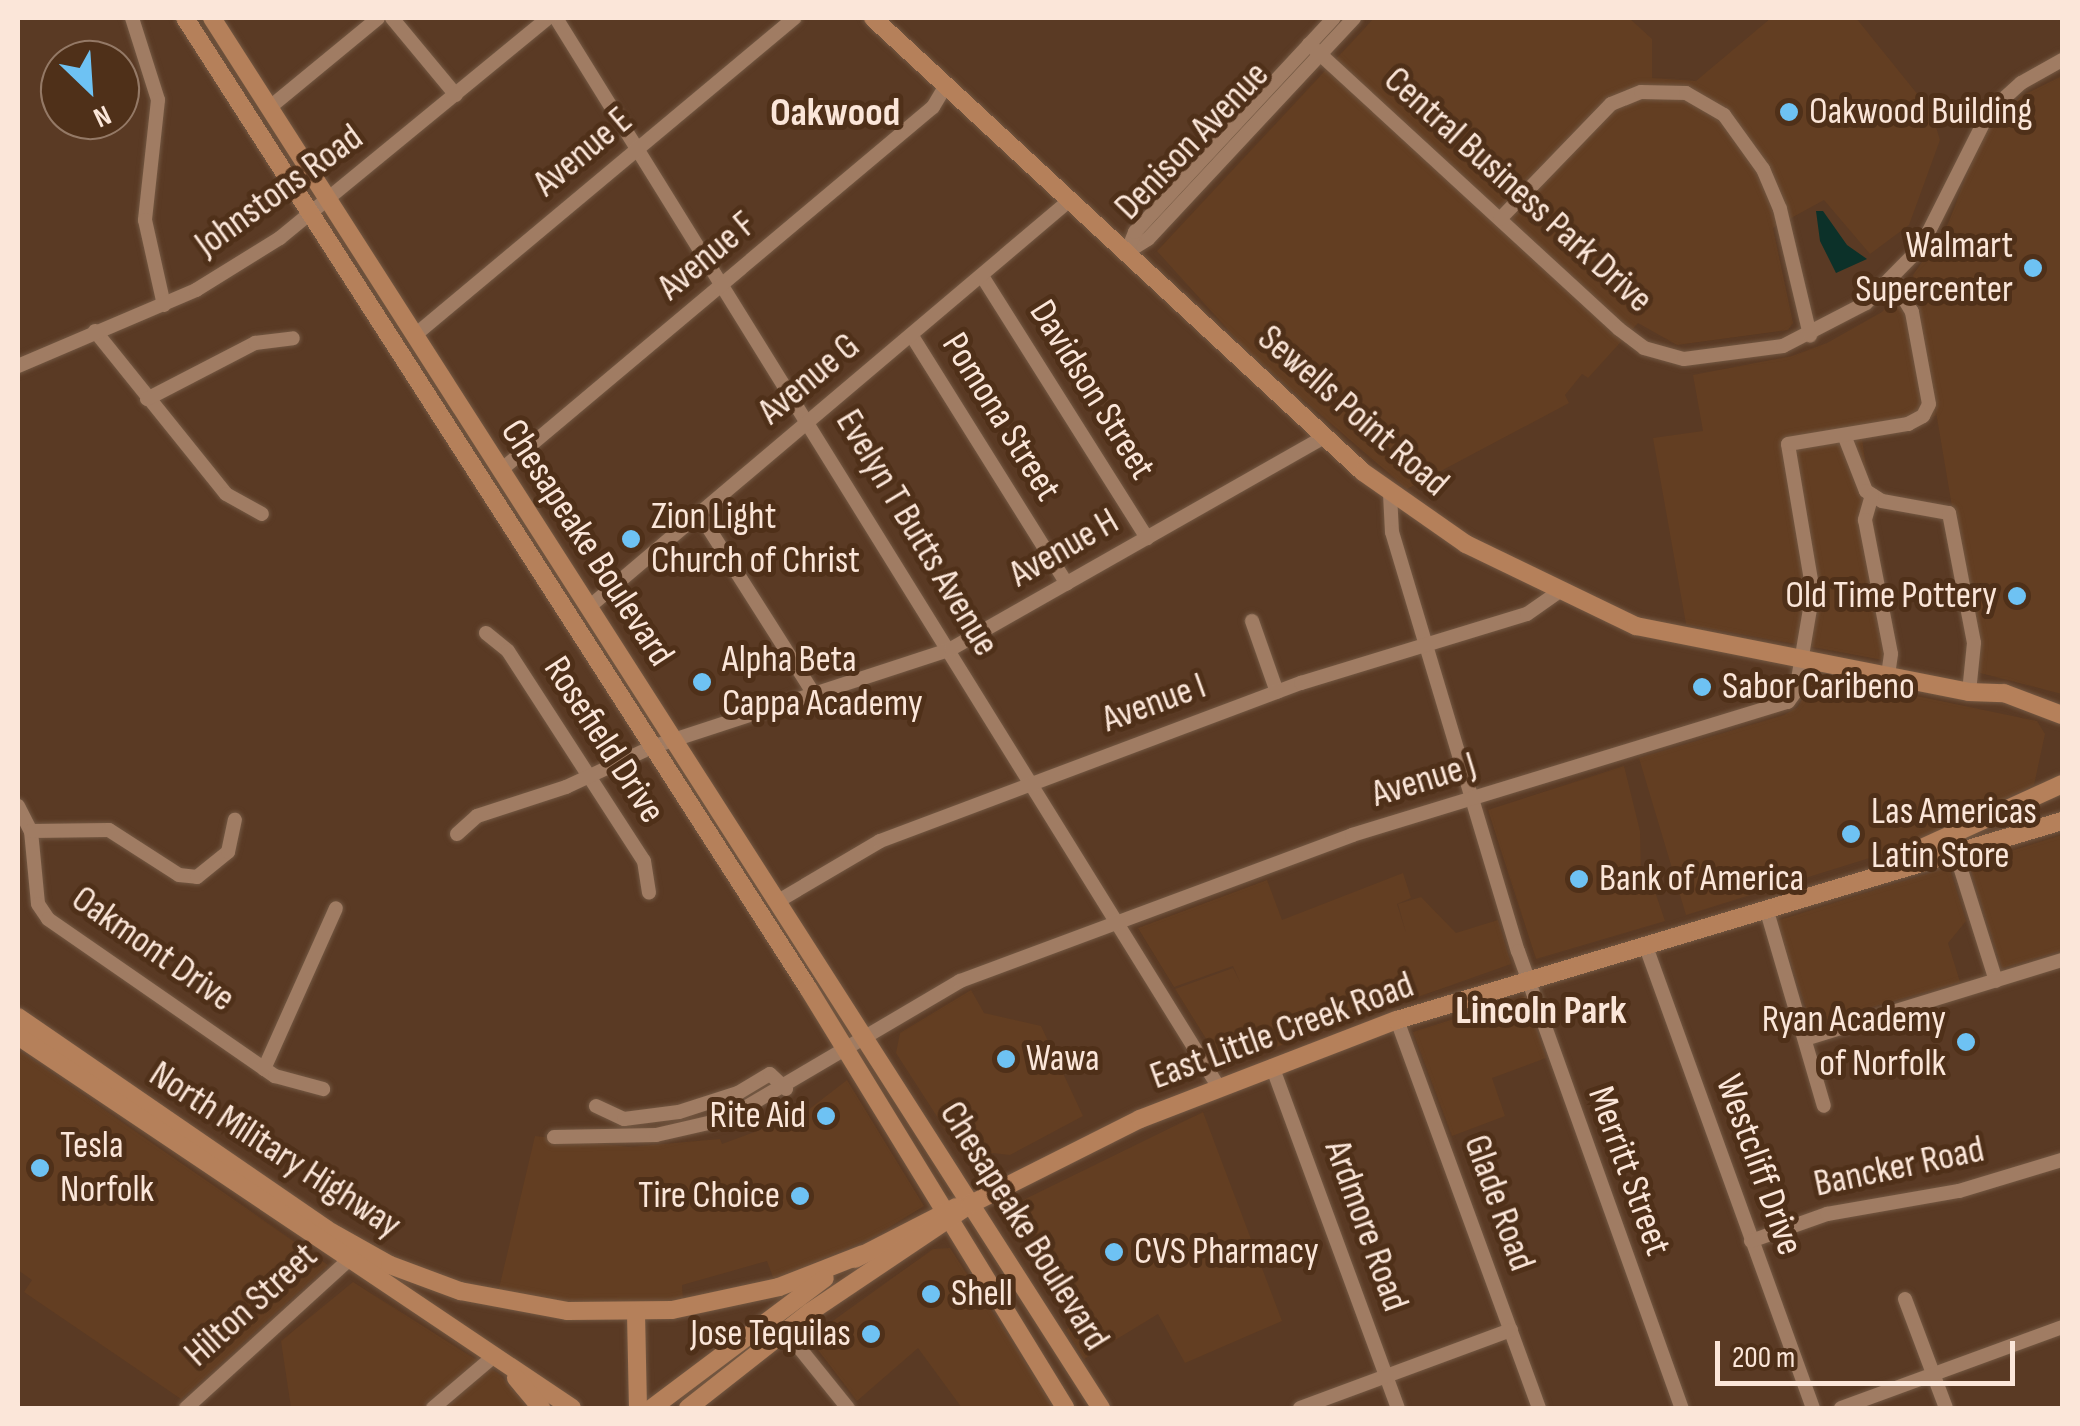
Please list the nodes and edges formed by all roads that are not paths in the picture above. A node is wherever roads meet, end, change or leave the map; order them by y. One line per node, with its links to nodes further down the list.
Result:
1 (132, 18): 26 (street)
2 (185, 18): 20 (main road, Chesapeake Boulevard)
3 (212, 18): 16 (main road, Chesapeake Boulevard)
4 (378, 18): 16 (street)
5 (392, 18): 15 (street)
6 (548, 18): 15 (street, Johnstons Road)
7 (556, 18): 17 (street, Evelyn T Butts Avenue)
8 (794, 18): 17 (street, Avenue E)
9 (873, 18): 14 (main road, Sewells Point Road)
10 (1334, 18): 12 (street, Denison Avenue)
11 (1354, 18): 12 (street, Denison Avenue)
12 (1315, 49): 21 (street, Central Business Park Drive); 22 (street, Denison Avenue)
13 (2062, 64): 24 (street, Central Business Park Drive)
14 (946, 85): 18 (main road, Sewells Point Road); 25 (street, Avenue F)
15 (456, 95): 19 (street, Johnstons Road)
16 (269, 108): 19 (main road, Chesapeake Boulevard)
17 (639, 148): 25 (street, Evelyn T Butts Avenue); 28 (street, Avenue E)
18 (1070, 200): 22 (main road, Sewells Point Road); 23 (street, Avenue G)
19 (328, 201): 20 (street, Johnstons Road); 28 (main road, Chesapeake Boulevard)
20 (309, 217): 26 (street, Johnstons Road); 59 (main road, Chesapeake Boulevard)
21 (1500, 220): 30 (street, Central Business Park Drive); 30 (street)
22 (1127, 252): 36 (main road, Sewells Point Road)
23 (982, 276): 29 (street, Avenue G); 42 (street, Davidson Street)
24 (1893, 280): 30 (street, Central Business Park Drive); 35 (street)
25 (724, 284): 34 (street, Evelyn T Butts Avenue); 37 (street, Avenue F)
26 (164, 305): 27 (street, Johnstons Road)
27 (95, 331): 32 (street, Johnstons Road); 33 (street)
28 (414, 336): 37 (main road, Chesapeake Boulevard)
29 (912, 336): 34 (street, Avenue G); 43 (street, Pomona Street)
30 (1810, 336)
31 (294, 338): 33 (street)
32 (18, 366)
33 (147, 399): 40 (street)
34 (810, 420): 41 (street, Avenue G); 49 (street, Evelyn T Butts Avenue)
35 (1844, 435): 39 (street); 50 (street, Avenue J)
36 (1326, 436): 38 (main road, Sewells Point Road); 42 (street, Avenue H)
37 (501, 470): 45 (main road, Chesapeake Boulevard)
38 (1390, 494): 44 (main road, Sewells Point Road); 48 (street, Merritt Street)
39 (1872, 495): 51 (street); 53 (street)
40 (262, 514)
41 (700, 514): 45 (street, Avenue G); 54 (street)
42 (1147, 538): 43 (street, Avenue H)
43 (1068, 584): 49 (street, Avenue H)
44 (1559, 592): 48 (street, Avenue I); 50 (main road, Sewells Point Road)
45 (589, 606): 58 (main road, Chesapeake Boulevard)
46 (1252, 620): 52 (street)
47 (486, 633): 60 (street, Rosefield Drive)
48 (1426, 645): 52 (street, Avenue I); 63 (street, Merritt Street)
49 (951, 649): 54 (street, Avenue H); 61 (street, Evelyn T Butts Avenue)
50 (1801, 659): 51 (main road, Sewells Point Road); 63 (street, Avenue J)
51 (1888, 676): 53 (main road, Sewells Point Road)
52 (1277, 692): 61 (street, Avenue I)
53 (1969, 692): 55 (main road, Sewells Point Road)
54 (815, 696): 58 (street, Avenue H)
55 (1994, 696): 56 (main road, Sewells Point Road); 57 (main road)
56 (2056, 710)
57 (2062, 728)
58 (676, 740): 59 (street, Avenue H); 72 (main road, Chesapeake Boulevard)
59 (652, 747): 60 (street, Avenue H); 85 (main road, Chesapeake Boulevard)
60 (590, 778): 68 (street, Avenue H); 71 (street, Rosefield Drive)
61 (1032, 783): 72 (street, Avenue I); 75 (street, Evelyn T Butts Avenue)
62 (2062, 784): 70 (main road, East Little Creek Road)
63 (1472, 799): 75 (street, Avenue J); 78 (street, Merritt Street)
64 (18, 806): 67 (street, Oakmont Drive)
65 (235, 820): 67 (street)
66 (2062, 821): 69 (main road, East Little Creek Road)
67 (31, 831): 87 (street, Oakmont Drive)
68 (458, 834)
69 (1956, 854): 70 (main road, East Little Creek Road); 79 (street)
70 (1915, 862): 74 (main road, East Little Creek Road)
71 (649, 893)
72 (780, 900): 83 (main road, Chesapeake Boulevard)
73 (336, 908): 87 (street)
74 (1766, 908): 76 (main road, East Little Creek Road); 84 (street)
75 (1117, 922): 83 (street, Avenue J); 88 (street, Evelyn T Butts Avenue)
76 (1645, 944): 78 (main road, East Little Creek Road); 97 (street, Westcliff Drive)
77 (2062, 960): 79 (street)
78 (1527, 980): 81 (main road, East Little Creek Road); 123 (street, Merritt Street)
79 (1996, 981): 84 (street)
80 (18, 1017): 99 (main road, North Military Highway)
81 (1397, 1020): 86 (main road, East Little Creek Road); 105 (street, Glade Road)
82 (18, 1036): 99 (main road, North Military Highway)
83 (868, 1039): 85 (street, Avenue J); 95 (main road, Chesapeake Boulevard)
84 (1805, 1039): 92 (street)
85 (848, 1052): 90 (street, Avenue J); 96 (main road, Chesapeake Boulevard)
86 (1272, 1066): 88 (main road, East Little Creek Road); 109 (street, Ardmore Road)
87 (264, 1069): 89 (street, Oakmont Drive)
88 (1218, 1086): 95 (main road, East Little Creek Road)
89 (323, 1089)
90 (786, 1089): 91 (street); 93 (street, Avenue J)
91 (596, 1106)
92 (1824, 1106)
93 (554, 1137)
94 (2062, 1160): 97 (street, Bancker Road)
95 (972, 1204): 96 (main road, East Little Creek Road); 119 (main road, Chesapeake Boulevard)
96 (949, 1215): 98 (main road, East Little Creek Road); 104 (main road, East Little Creek Road); 118 (main road, Chesapeake Boulevard)
97 (1751, 1240): 124 (street, Westcliff Drive)
98 (863, 1254): 102 (main road, North Military Highway); 115 (main road, East Little Creek Road)
99 (353, 1256): 101 (main road, North Military Highway); 107 (main road, North Military Highway); 110 (street, Hilton Street)
100 (1905, 1299): 108 (street)
101 (580, 1312): 102 (main road, North Military Highway); 106 (main road)
102 (636, 1313): 106 (main road)
103 (2062, 1327): 108 (street)
104 (785, 1330): 116 (main road, East Little Creek Road); 117 (street)
105 (1512, 1330): 109 (street); 122 (street, Glade Road)
106 (637, 1354): 114 (main road)
107 (494, 1356): 111 (street); 112 (main road); 113 (main road, North Military Highway)
108 (1934, 1374): 125 (street); 126 (street)
109 (1386, 1376): 120 (street); 121 (street, Ardmore Road)
110 (186, 1408)
111 (434, 1408)
112 (541, 1408)
113 (572, 1408)
114 (638, 1408)
115 (652, 1408)
116 (688, 1408)
117 (848, 1408)
118 (1065, 1408)
119 (1101, 1408)
120 (1300, 1408)
121 (1398, 1408)
122 (1539, 1408)
123 (1682, 1408)
124 (1813, 1408)
125 (1841, 1408)
126 (1946, 1408)

